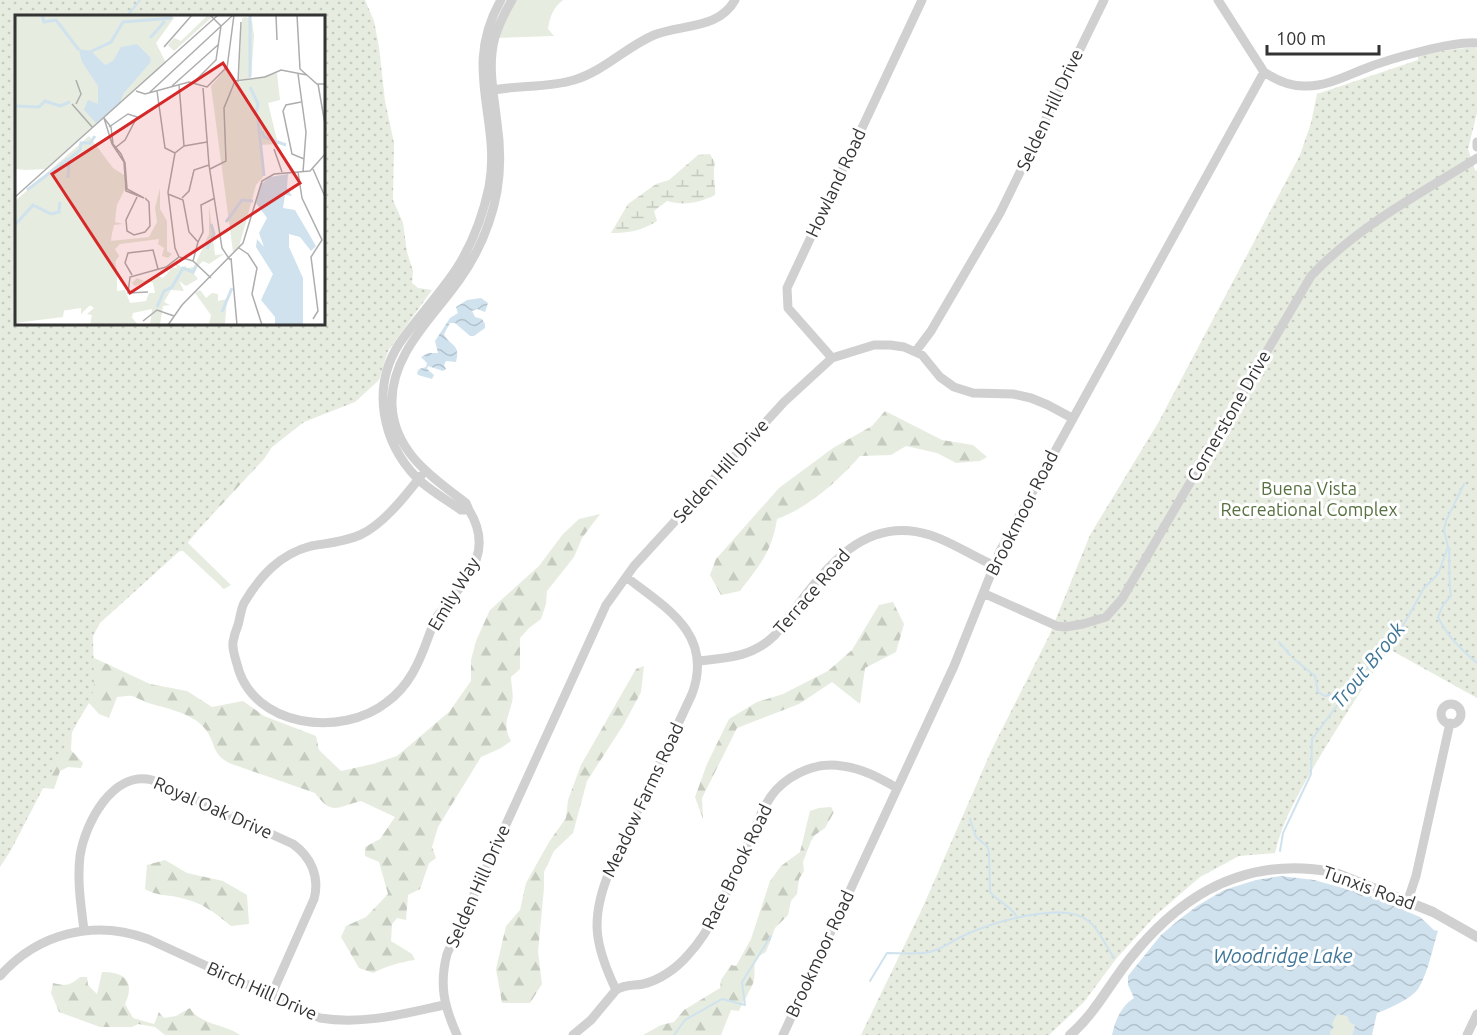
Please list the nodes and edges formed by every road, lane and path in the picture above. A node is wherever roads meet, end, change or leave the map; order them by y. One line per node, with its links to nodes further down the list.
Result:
1 (501, 0): 9 (street)
2 (512, 0): 9 (street)
3 (735, 0): 9 (street)
4 (922, 0): 14 (street, Howland Road)
5 (1104, 0): 13 (street, Selden Hill Drive)
6 (1218, 0): 8 (street)
7 (1477, 44): 8 (street)
8 (1263, 72): 15 (street, Brookmoor Road)
9 (488, 91): 16 (street)
10 (1477, 142): 11 (street)
11 (1477, 147)
12 (1477, 158): 19 (street, Cornerstone Drive)
13 (916, 351): 14 (street, Selden Hill Drive); 15 (street)
14 (832, 358): 18 (street, Selden Hill Drive)
15 (1072, 418): 17 (street, Brookmoor Road)
16 (421, 475): 16 (street, Emily Way)
17 (993, 565): 19 (street, Brookmoor Road); 20 (street, Terrace Road)
18 (626, 577): 20 (street, Meadow Farms Road); 29 (street, Selden Hill Drive)
19 (983, 593): 22 (street, Brookmoor Road)
20 (698, 661): 27 (street, Meadow Farms Road)
21 (1450, 723): 23 (street)
22 (897, 788): 27 (street, Race Brook Road); 33 (street, Brookmoor Road)
23 (1408, 900): 25 (street, Tunxis Road); 34 (street, Tunxis Road)
24 (84, 930): 26 (street, Birch Hill Drive); 28 (street, Birch Hill Drive); 28 (street, Royal Oak Drive)
25 (1477, 937)
26 (0, 976)
27 (616, 990): 32 (street)
28 (270, 996): 29 (street, Birch Hill Drive)
29 (444, 1005): 31 (street, Selden Hill Drive)
30 (1477, 1014): 35 (street)
31 (457, 1035)
32 (573, 1035)
33 (783, 1035)
34 (1070, 1035)
35 (1467, 1035)

